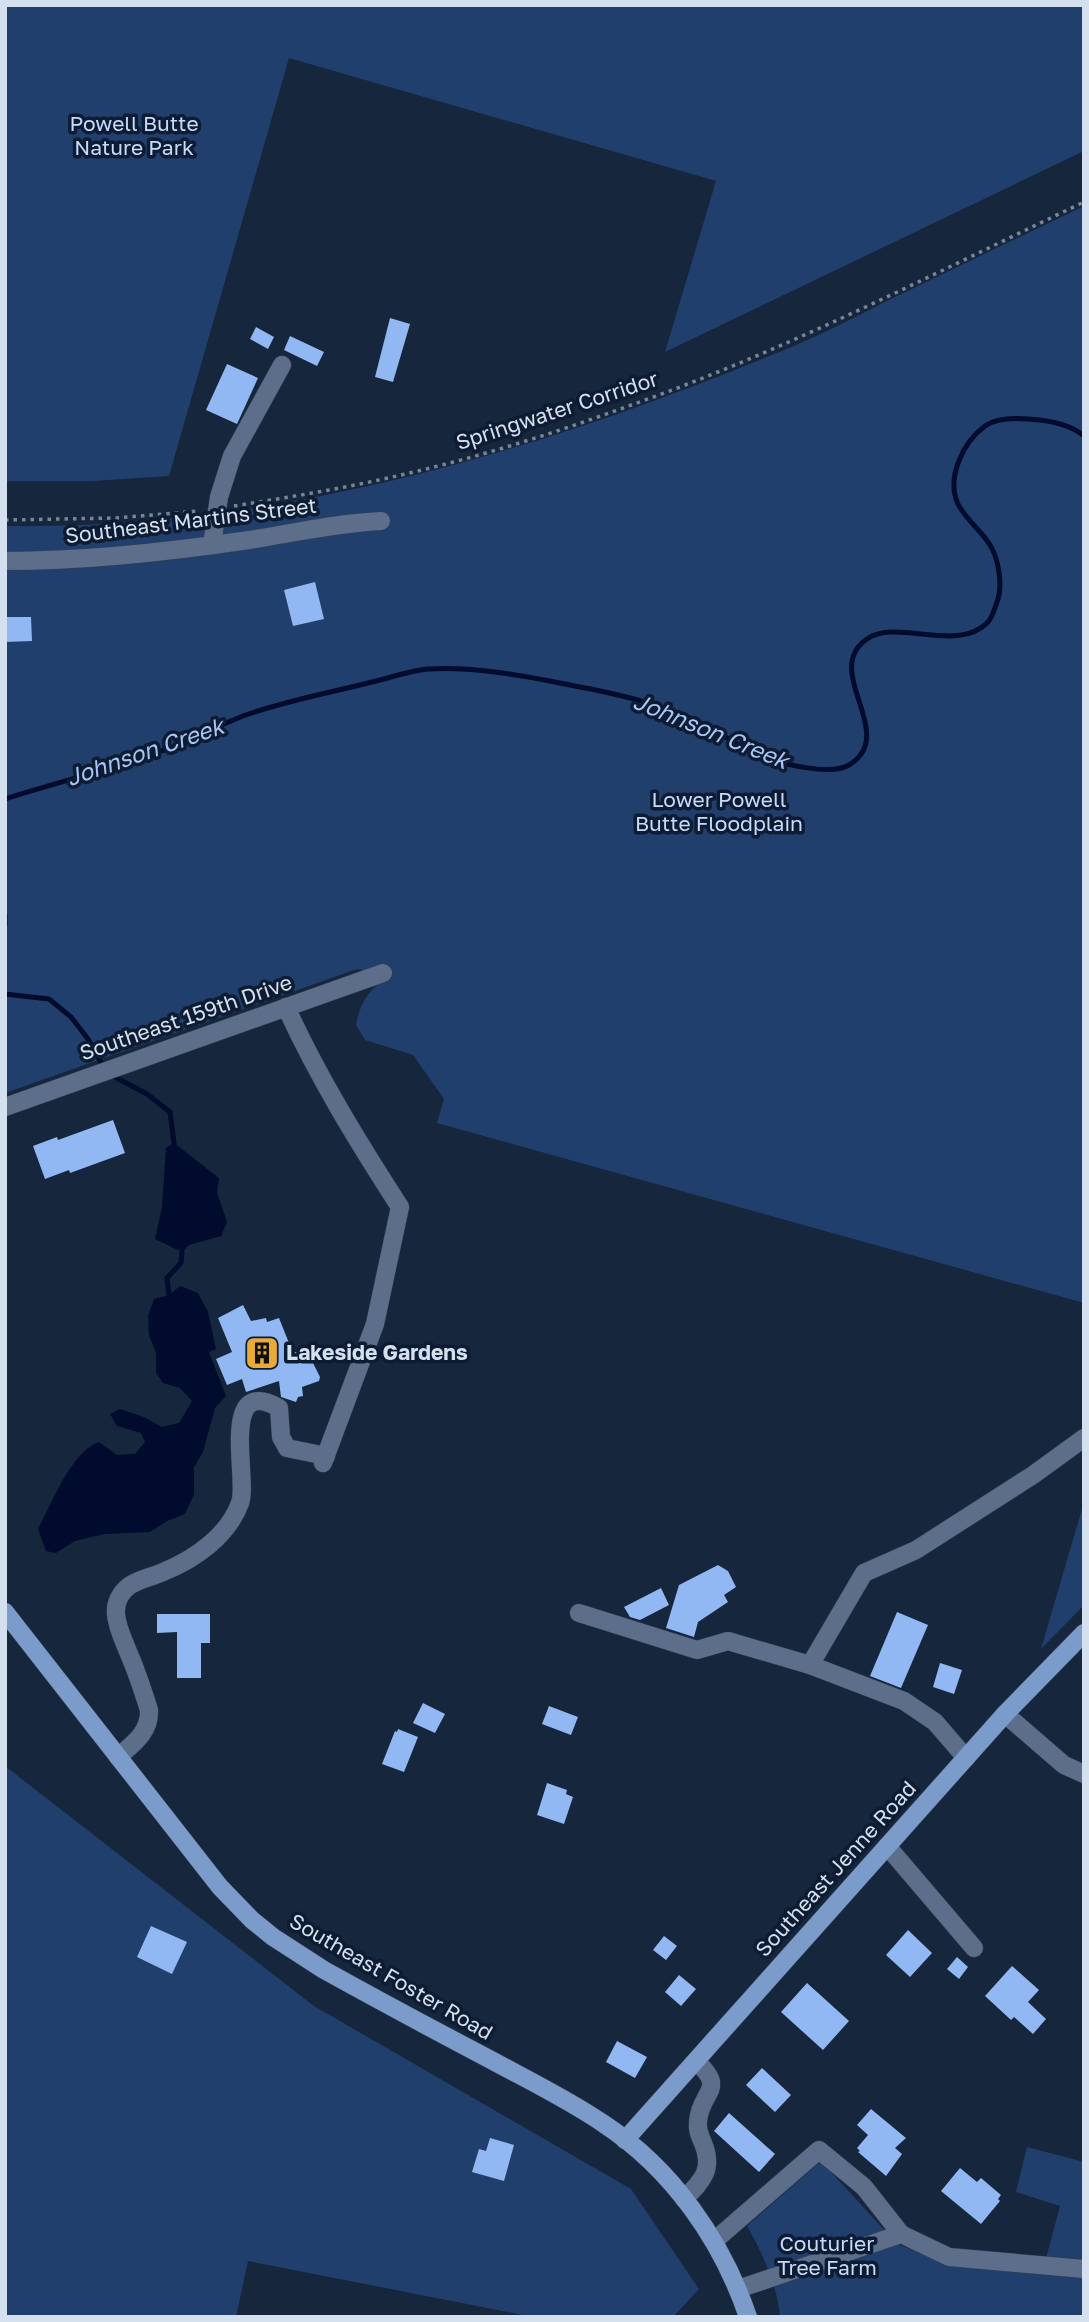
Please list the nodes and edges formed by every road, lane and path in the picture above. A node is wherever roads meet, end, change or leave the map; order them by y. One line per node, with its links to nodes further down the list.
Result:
1 (1084, 202): 3 (path, Springwater Corridor)
2 (282, 365): 3 (street)
3 (218, 509): 4 (path, Springwater Corridor); 6 (street)
4 (5, 520)
5 (381, 521): 6 (street, Southeast Martins Street)
6 (212, 545): 7 (street, Southeast Martins Street)
7 (5, 561)
8 (383, 973): 9 (street, Southeast 159th Drive)
9 (286, 1007): 10 (street, Southeast 159th Drive); 17 (street)
10 (5, 1107)
11 (1084, 1438): 15 (street)
12 (5, 1612): 17 (main road, Southeast Foster Road)
13 (579, 1613): 15 (street)
14 (1084, 1633): 16 (main road, Southeast Jenne Road)
15 (810, 1665): 18 (street)
16 (1005, 1714): 18 (main road, Southeast Jenne Road); 19 (street)
17 (118, 1757): 23 (main road, Southeast Foster Road)
18 (966, 1758): 20 (main road, Southeast Jenne Road)
19 (1084, 1774)
20 (887, 1846): 21 (street); 22 (main road, Southeast Jenne Road)
21 (974, 1948)
22 (696, 2061): 23 (main road, Southeast Jenne Road); 24 (street)
23 (625, 2140): 24 (main road, Southeast Foster Road)
24 (684, 2199): 26 (main road, Southeast Foster Road)
25 (901, 2234): 26 (street); 27 (street); 28 (street)
26 (714, 2241): 28 (main road, Southeast Foster Road)
27 (1084, 2269)
28 (738, 2288): 29 (main road, Southeast Foster Road)
29 (748, 2317)

